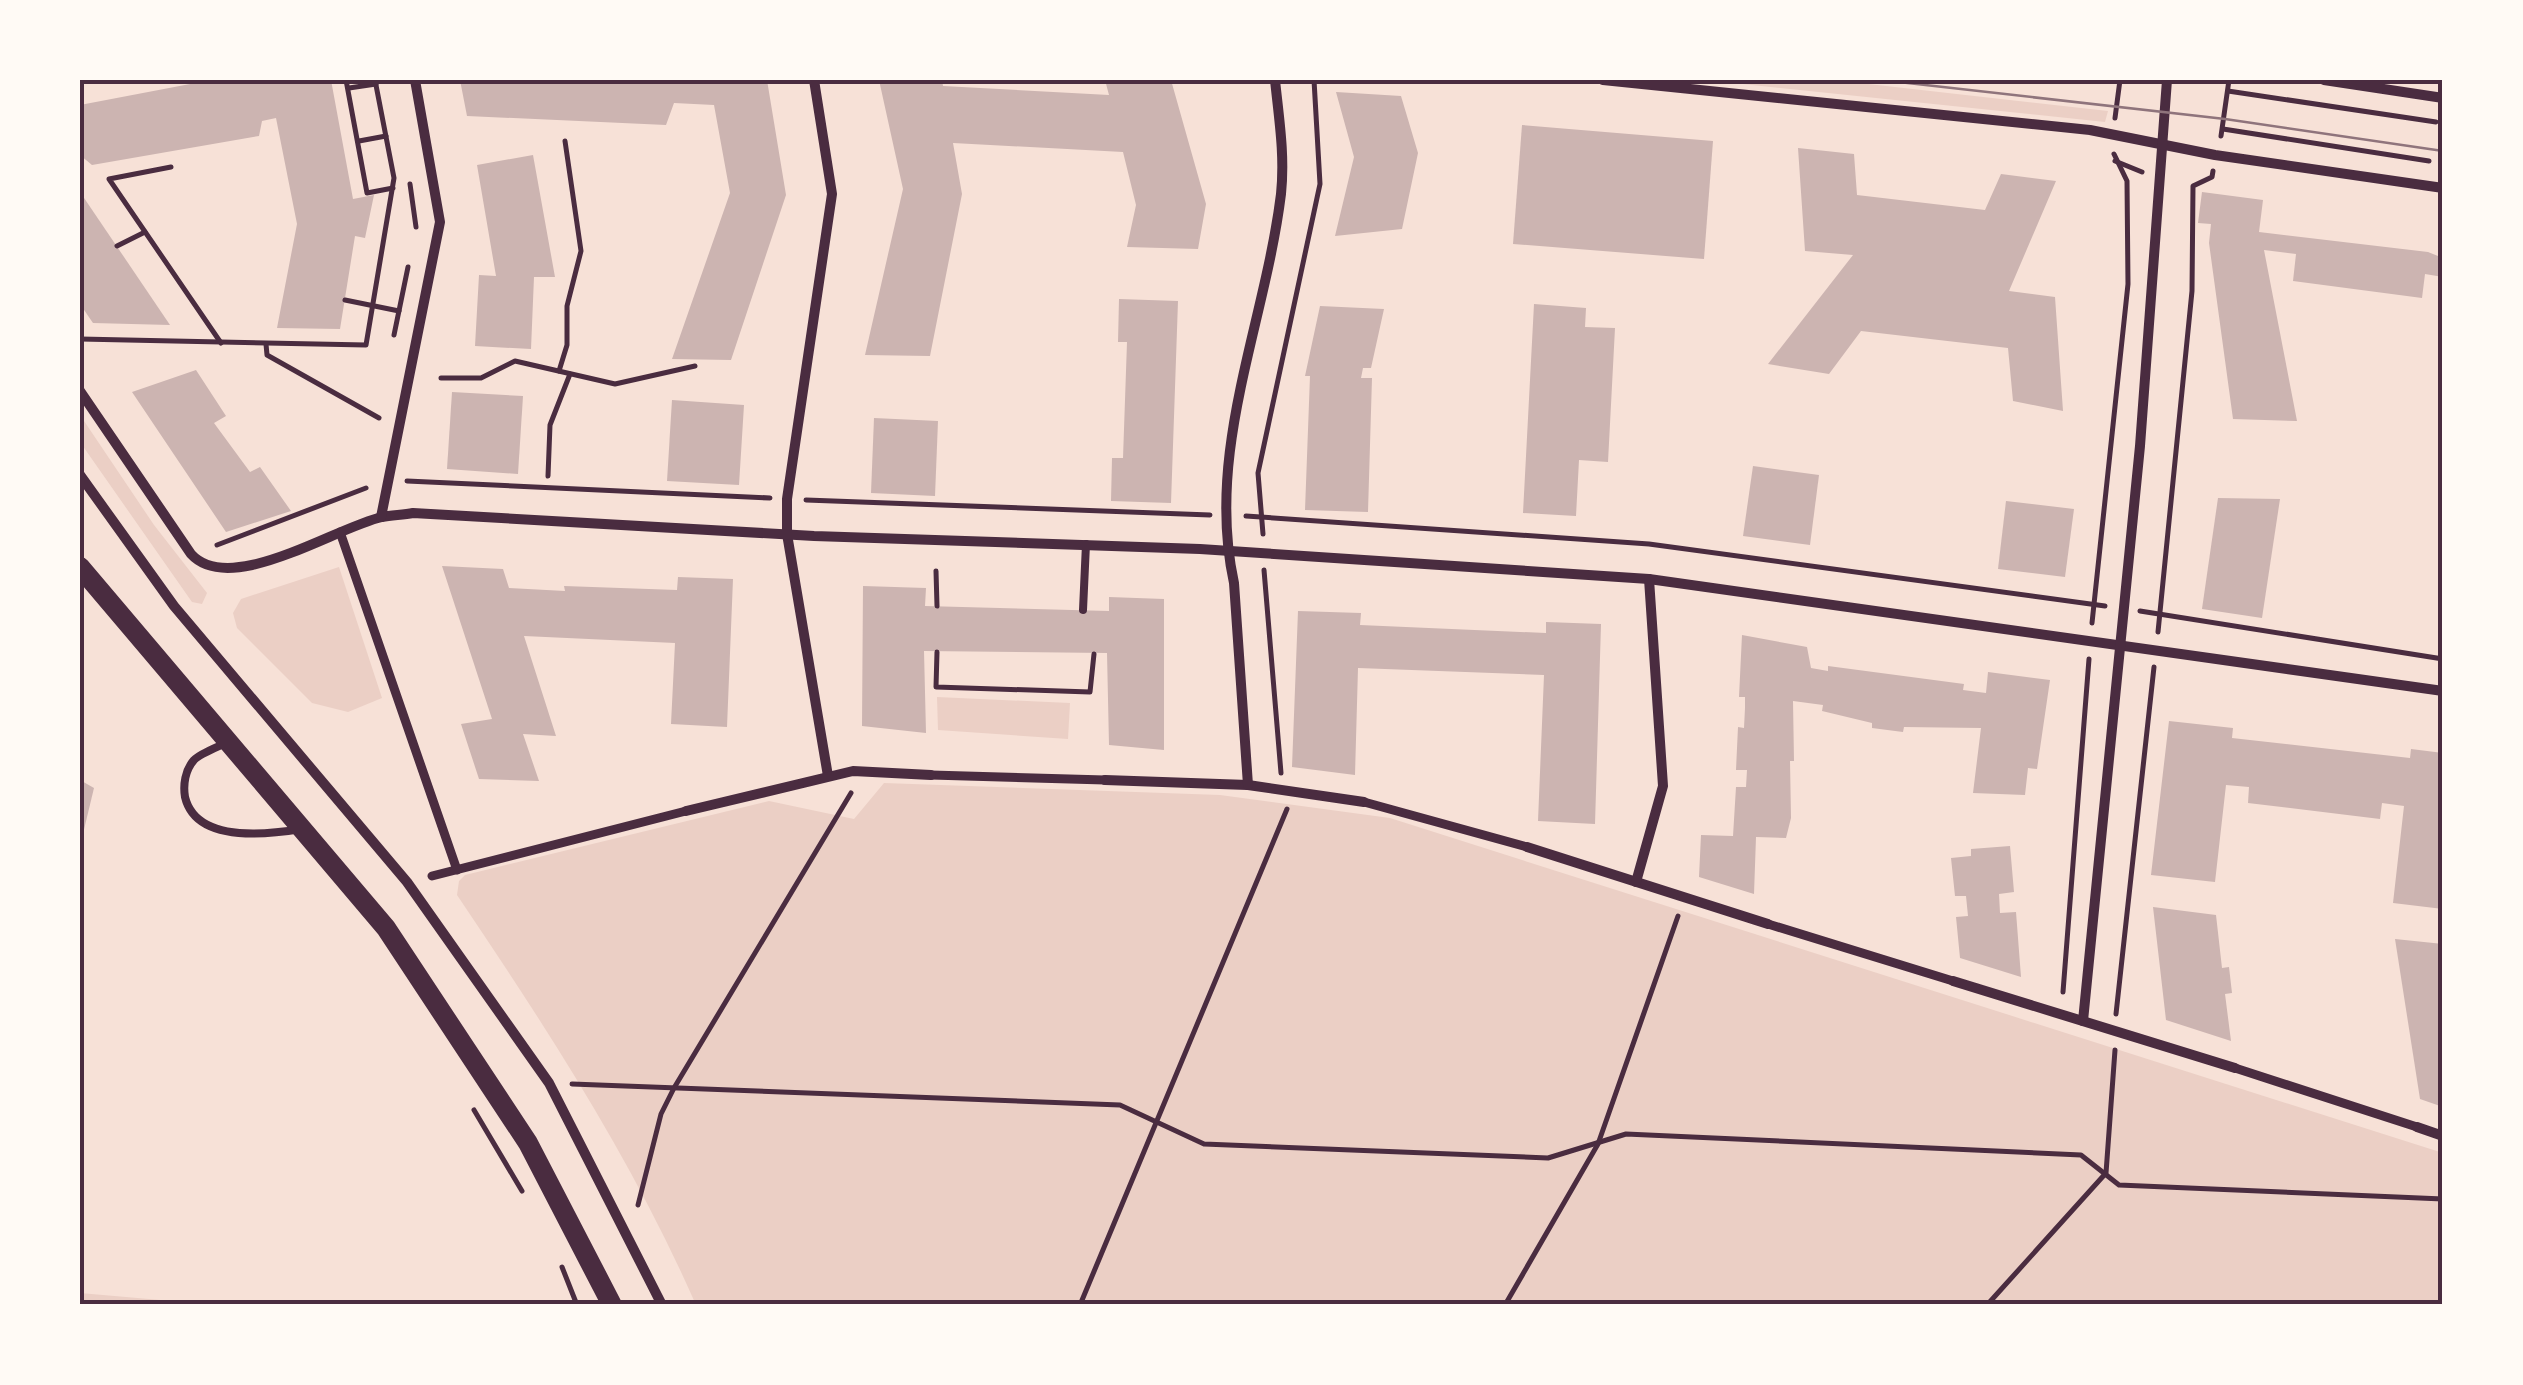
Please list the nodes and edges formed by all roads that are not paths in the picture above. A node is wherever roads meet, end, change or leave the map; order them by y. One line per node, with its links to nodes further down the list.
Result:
1 (415, 80): 12 (street)
2 (814, 80): 14 (street)
3 (1275, 80): 16 (street)
4 (1602, 80): 8 (street)
5 (2167, 80): 8 (street)
6 (2324, 80): 7 (street)
7 (2443, 98)
8 (2160, 145): 9 (street); 20 (street)
9 (2443, 188)
10 (80, 391): 13 (street)
11 (80, 475): 41 (street)
12 (381, 517): 13 (street); 14 (street)
13 (340, 532): 31 (street)
14 (786, 534): 15 (street); 24 (street)
15 (1086, 544): 16 (street); 19 (lane)
16 (1227, 551): 18 (street); 26 (street)
17 (80, 567): 22 (main road)
18 (1649, 579): 20 (street); 33 (street)
19 (1083, 610)
20 (2121, 643): 21 (street); 36 (street)
21 (2443, 690)
22 (228, 742): 29 (main road); 29 (lane)
23 (931, 775): 24 (street); 25 (street)
24 (828, 776): 28 (street)
25 (1105, 780): 26 (street)
26 (1248, 785): 27 (street)
27 (1364, 802): 30 (street)
28 (686, 811): 31 (street)
29 (301, 829): 40 (main road)
30 (1527, 847): 33 (street)
31 (458, 870): 32 (street)
32 (432, 876)
33 (1636, 882): 34 (street)
34 (1768, 924): 35 (street)
35 (1954, 981): 36 (street)
36 (2082, 1021): 37 (street)
37 (2235, 1068): 38 (street)
38 (2417, 1128): 39 (street)
39 (2443, 1136)
40 (612, 1305)
41 (662, 1305)

